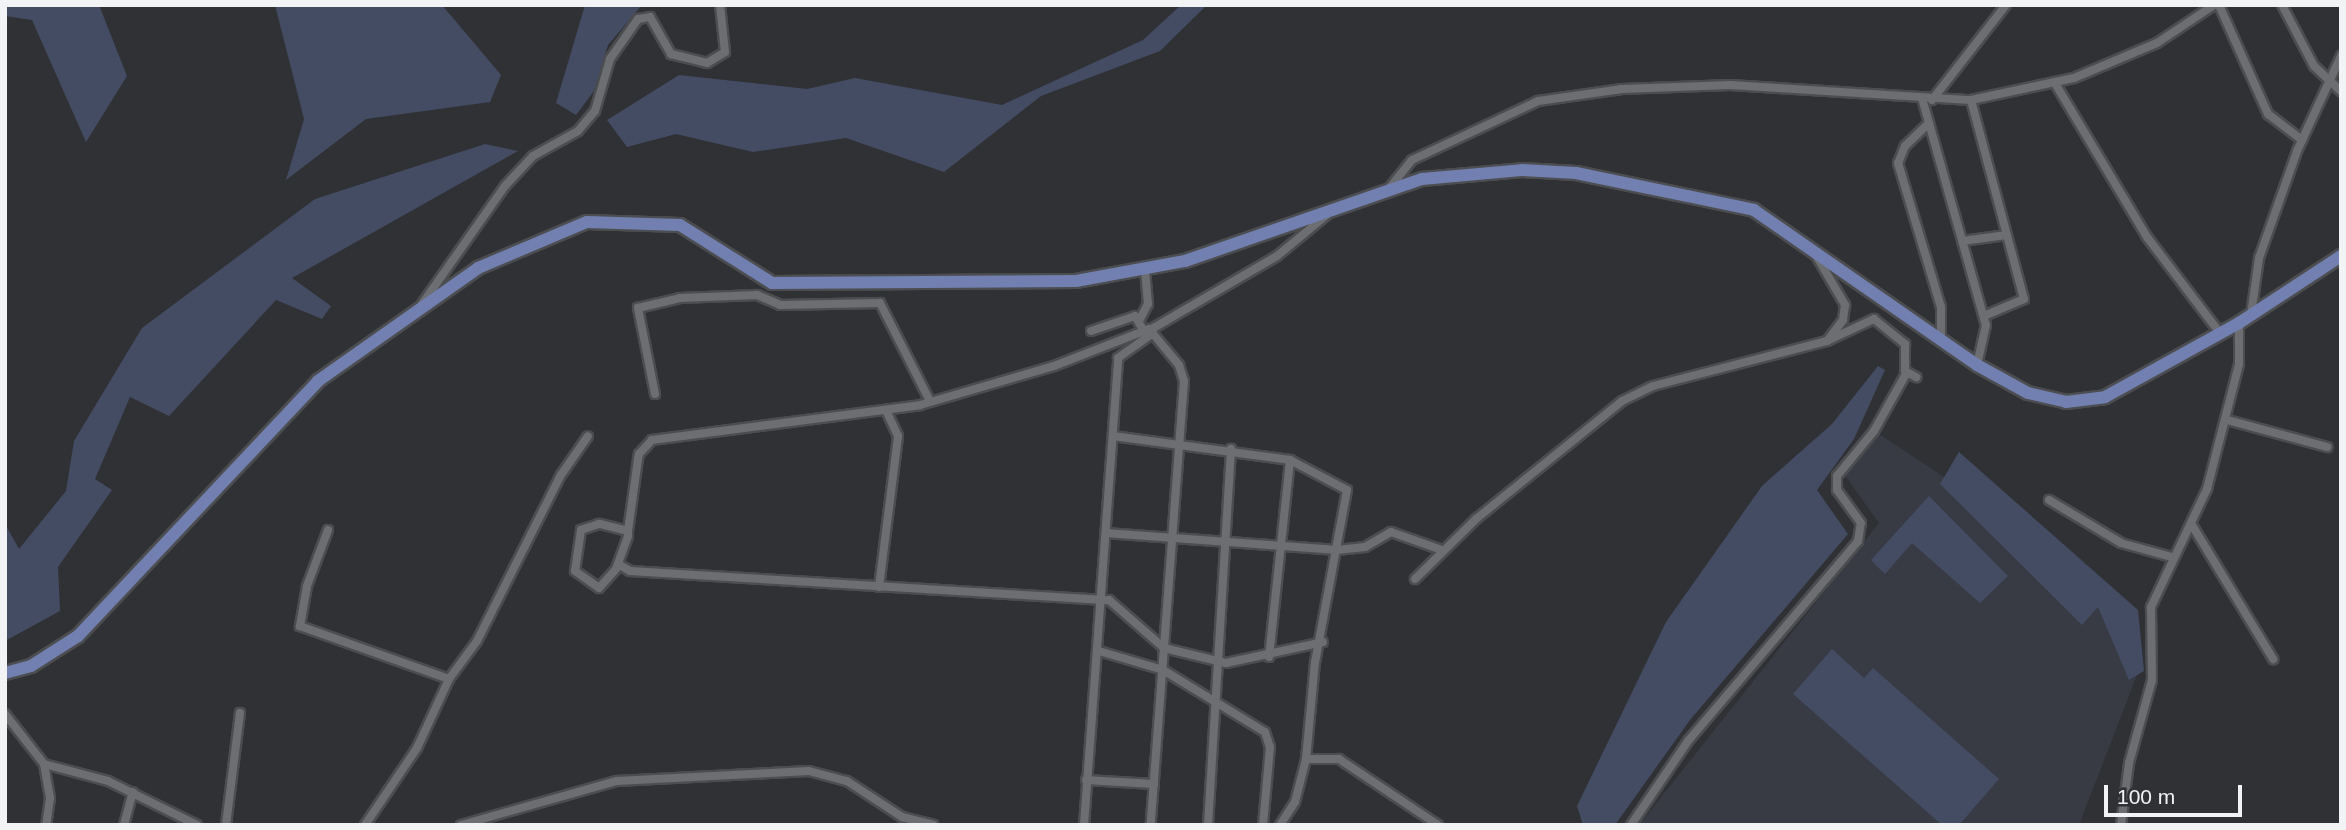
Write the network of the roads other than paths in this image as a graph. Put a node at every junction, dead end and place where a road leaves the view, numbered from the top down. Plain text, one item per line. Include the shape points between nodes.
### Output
1 (720, 5) edge
2 (2006, 5) edge
3 (2214, 5) edge
4 (2219, 5) edge
5 (2282, 5) edge
6 (2341, 56) edge
7 (2327, 80) junction
8 (2056, 85) junction
9 (2341, 91) edge
10 (1922, 98) junction
11 (1932, 100) junction
12 (1971, 100) junction
13 (1929, 123) junction
14 (2307, 128) junction
15 (2288, 132) junction
16 (2302, 140) junction
17 (2297, 151) junction
18 (1391, 186) junction
19 (1331, 212) junction
20 (2007, 236) junction
21 (1962, 241) junction
22 (1813, 251) junction
23 (2341, 256) edge
24 (1145, 272) junction
25 (772, 283) junction
26 (768, 298) junction
27 (418, 310) junction
28 (2251, 315) junction
29 (1984, 316) junction
30 (1140, 318) junction
31 (2239, 323) junction
32 (1091, 331) dead end
33 (1149, 331) junction
34 (2220, 333) junction
35 (1827, 341) junction
36 (1941, 342) junction
37 (1977, 365) junction
38 (1906, 374) junction
39 (1916, 377) dead end
40 (655, 394) dead end
41 (929, 399) junction
42 (887, 412) junction
43 (2227, 420) junction
44 (588, 436) dead end
45 (1113, 436) junction
46 (1180, 441) junction
47 (2328, 447) dead end
48 (1231, 449) junction
49 (1290, 460) junction
50 (2049, 500) dead end
51 (2193, 524) junction
52 (328, 530) dead end
53 (628, 531) junction
54 (1106, 533) junction
55 (1172, 537) junction
56 (1225, 541) junction
57 (1280, 545) junction
58 (1337, 550) junction
59 (1439, 550) junction
60 (2172, 556) junction
61 (618, 564) junction
62 (1415, 579) dead end
63 (879, 587) junction
64 (1102, 599) junction
65 (1323, 642) junction
66 (1164, 648) junction
67 (1099, 651) junction
68 (1269, 657) junction
69 (2273, 659) dead end
70 (1216, 661) junction
71 (1163, 670) junction
72 (5, 673) edge
73 (449, 679) junction
74 (1215, 702) junction
75 (240, 713) dead end
76 (5, 714) edge
77 (1306, 760) junction
78 (44, 764) junction
79 (1086, 780) junction
80 (1154, 784) junction
81 (133, 792) junction
82 (46, 825) edge
83 (124, 825) edge
84 (197, 825) edge
85 (226, 825) edge
86 (366, 825) edge
87 (461, 825) edge
88 (933, 825) edge
89 (1084, 825) edge
90 (1151, 825) edge
91 (1208, 825) edge
92 (1263, 825) edge
93 (1280, 825) edge
94 (1438, 825) edge
95 (1631, 825) edge
96 (2121, 825) edge

1 - 27 street via 725,52 707,63 671,54 650,18 638,19 610,59 595,111 578,131 533,156 505,186
2 - 11 street
3 - 8 street via 2148,48
4 - 15 street via 2269,114
5 - 7 street
6 - 7 street
7 - 9 street
7 - 14 street
8 - 12 street
8 - 34 street via 2147,237
10 - 11 street
10 - 13 street
10 - 18 street via 1831,87 1730,85 1585,93 1538,101 1484,124 1412,160
11 - 12 street
12 - 20 street
13 - 21 street
13 - 36 street via 1905,146 1898,163 1941,307
14 - 15 street
14 - 16 street
15 - 16 street
15 - 17 street
16 - 17 street
17 - 28 street via 2251,286
18 - 19 main road
18 - 22 main road via 1476,172 1576,173 1724,199 1754,210
19 - 24 main road
19 - 33 street via 1277,256
20 - 21 street
20 - 29 street via 2024,299
21 - 29 street
22 - 35 street via 1845,304 1843,320
22 - 36 main road
23 - 28 main road
24 - 25 main road via 954,286
24 - 30 street via 1148,308
25 - 26 street
25 - 27 main road via 680,225 587,222 488,263
26 - 40 street via 680,298 638,307
26 - 41 street via 780,305 880,303
27 - 72 main road via 318,381 278,419 78,636 31,666
28 - 31 main road
29 - 37 street via 1988,335
30 - 32 street via 1107,321
30 - 33 street
31 - 34 main road
31 - 43 street via 2239,364
33 - 41 street via 1054,366
33 - 45 street via 1118,358
33 - 46 street via 1184,377
34 - 37 main road via 2105,397 2086,401 2038,396
35 - 38 street via 1880,320 1905,344
35 - 59 street via 1665,382 1632,396
36 - 37 main road
38 - 39 street
38 - 95 street via 1874,431 1837,476 1837,489 1861,523 1858,541 1688,741
41 - 42 street
42 - 53 street via 652,440 639,454
42 - 63 street via 898,436
43 - 47 street
43 - 51 street
44 - 73 street via 561,475 477,641
45 - 46 street
45 - 54 street
46 - 48 street
46 - 55 street
48 - 49 street
48 - 56 street
49 - 57 street
49 - 58 street via 1347,491
50 - 60 street via 2121,543
51 - 60 street
51 - 69 street
52 - 73 street via 307,586 300,626
53 - 61 street
53 - 61 street via 594,524 576,536 574,568 597,587
54 - 55 street
54 - 64 street
55 - 56 street
55 - 66 street
56 - 57 street
56 - 70 street
57 - 58 street
57 - 68 street
58 - 59 street via 1365,547 1391,532
58 - 65 street
59 - 62 street
60 - 96 street via 2147,627 2152,680 2129,763
61 - 63 street via 630,571
63 - 64 street
64 - 66 street via 1118,604
64 - 67 street
65 - 68 street
65 - 77 street
66 - 70 street
66 - 71 street
67 - 71 street
67 - 79 street
68 - 70 street via 1241,664
70 - 74 street
71 - 74 street
71 - 80 street
73 - 86 street via 417,748
74 - 91 street
74 - 92 street via 1269,740
75 - 85 street
76 - 78 street
77 - 93 street via 1295,802
77 - 94 street via 1339,759
78 - 81 street
78 - 82 street via 50,798
79 - 80 street
79 - 89 street
80 - 90 street
81 - 83 street
81 - 84 street
87 - 88 street via 617,781 809,771 847,780 902,817

